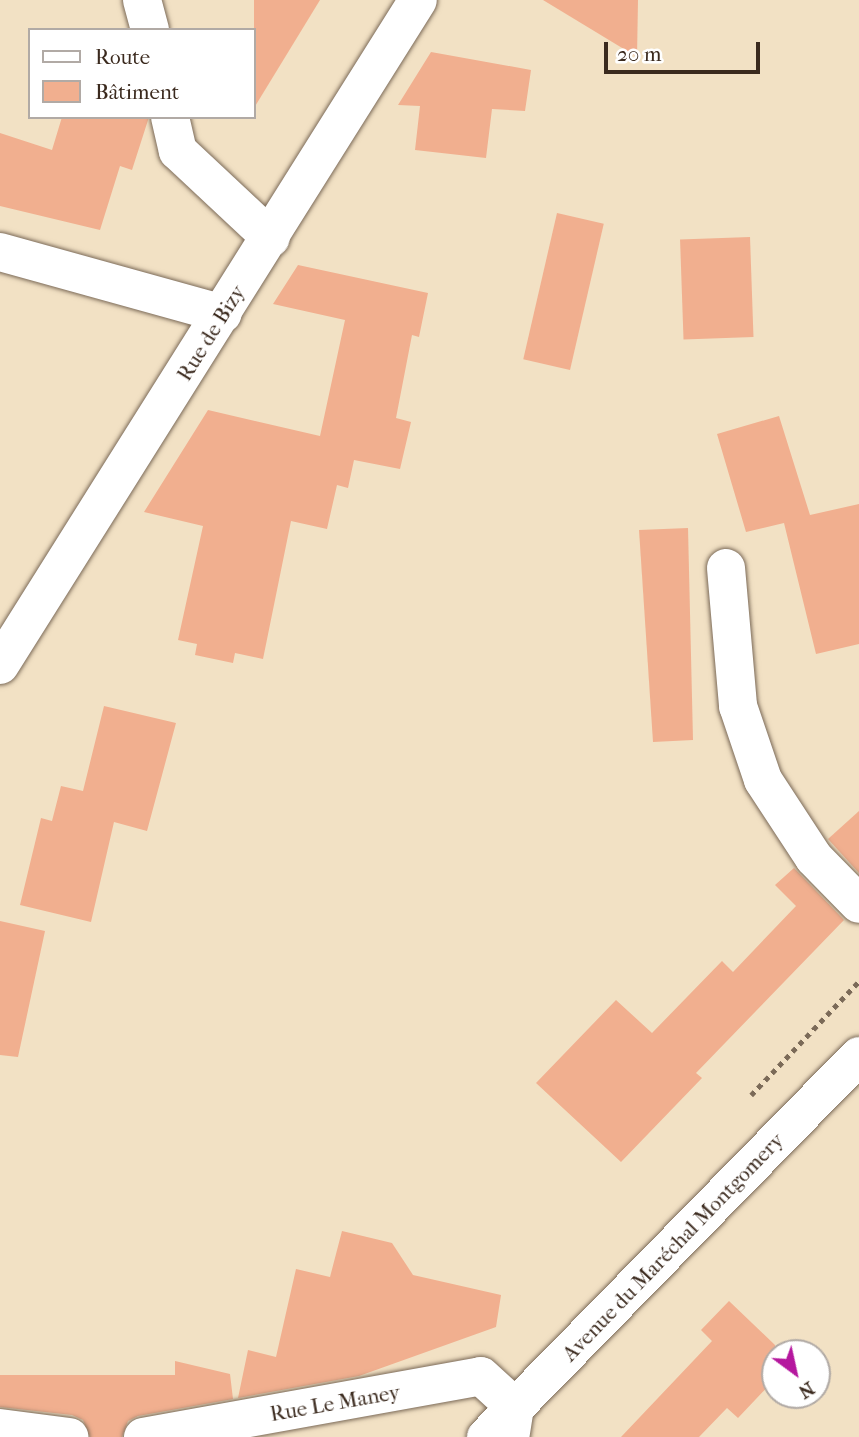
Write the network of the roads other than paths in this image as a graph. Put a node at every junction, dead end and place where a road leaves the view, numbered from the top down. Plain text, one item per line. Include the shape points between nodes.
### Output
1 (142, 0) edge
2 (418, 0) edge
3 (149, 28) edge
4 (170, 119) edge
5 (271, 239) junction
6 (0, 251) edge
7 (223, 314) junction
8 (726, 568) dead end
9 (13, 622) edge
10 (0, 665) edge
11 (859, 904) edge
12 (859, 1056) edge
13 (513, 1422) edge
14 (0, 1428) edge
15 (69, 1437) edge
16 (143, 1437) edge
17 (486, 1437) edge

1 - 3 street
2 - 5 street, Rue de Bizy
4 - 5 street via 177,151
5 - 7 street, Rue de Bizy
6 - 7 street
7 - 9 street, Rue de Bizy
8 - 11 street via 738,706 763,780 814,858
9 - 10 street, Rue de Bizy
12 - 13 street, Avenue du Maréchal Montgomery
13 - 16 street, Rue Le Maney via 481,1376
13 - 17 street, Avenue du Maréchal Montgomery
14 - 15 street

